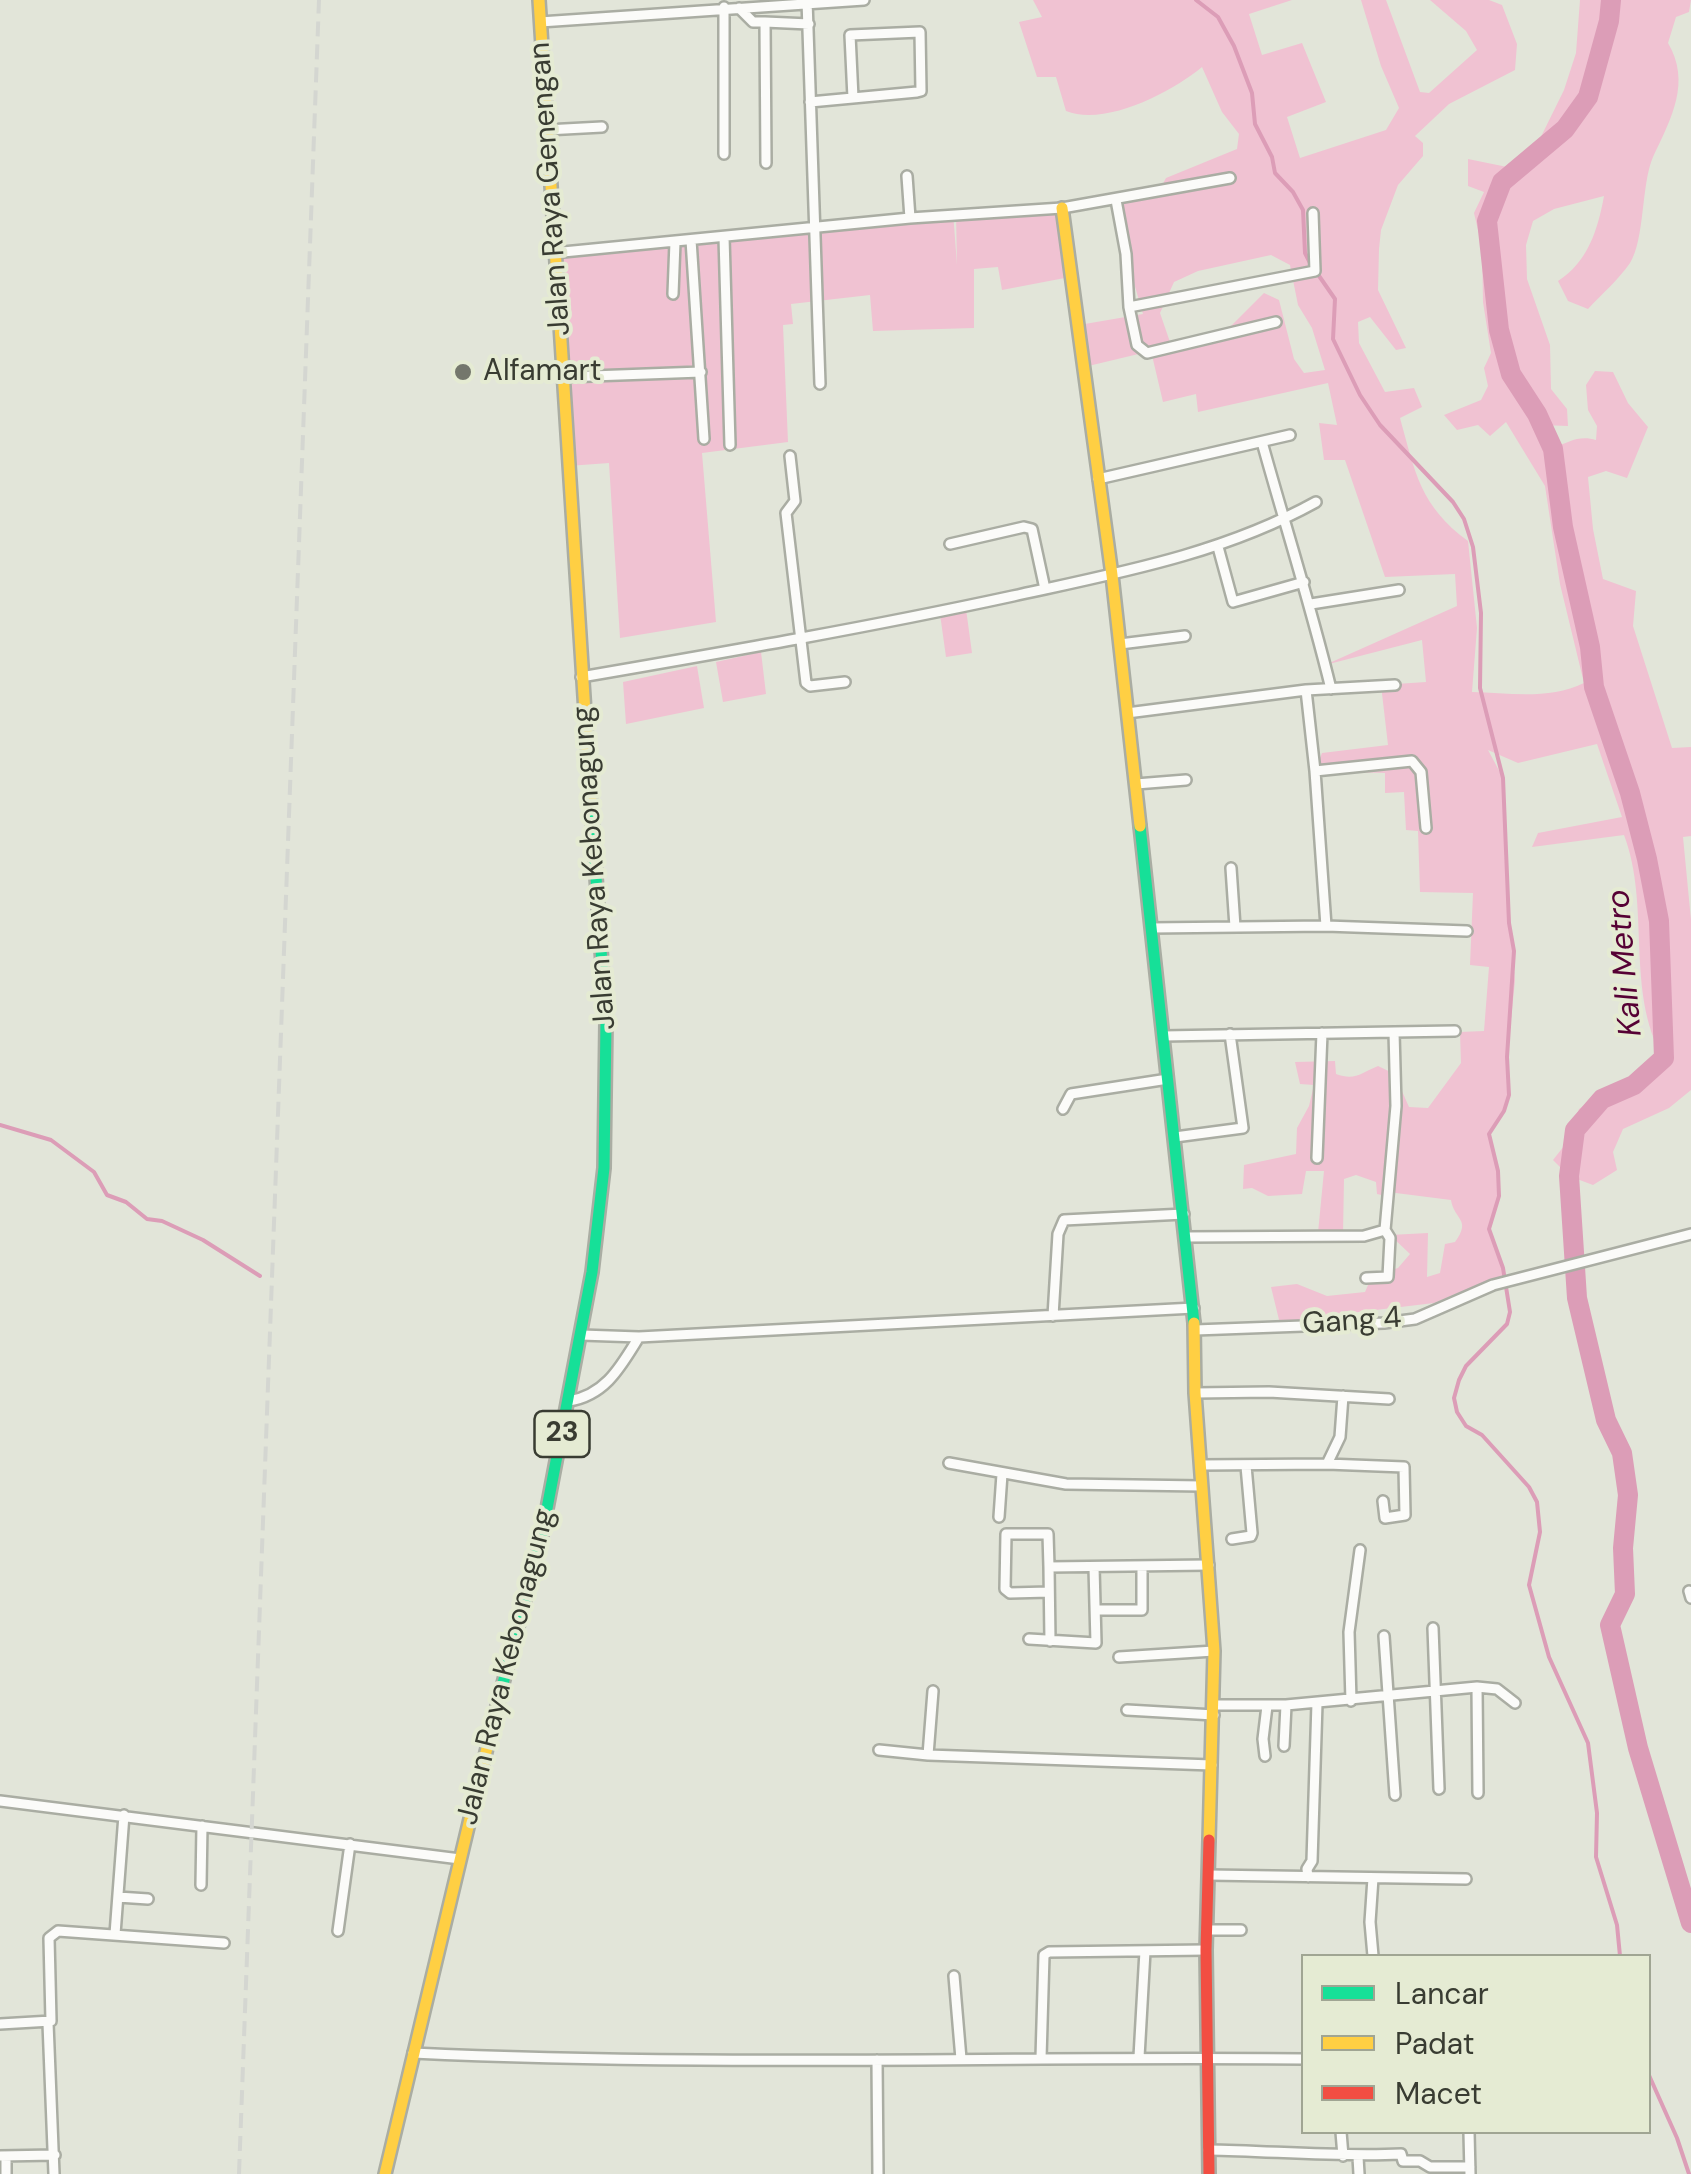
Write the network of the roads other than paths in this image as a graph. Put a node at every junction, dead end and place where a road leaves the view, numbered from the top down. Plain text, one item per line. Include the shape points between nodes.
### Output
1 (539, 0) edge
2 (864, 0) edge
3 (807, 2) edge
4 (724, 7) junction
5 (738, 7) junction
6 (540, 22) junction
7 (765, 22) junction
8 (808, 24) junction
9 (853, 98) junction
10 (810, 102) junction
11 (602, 127) dead end
12 (546, 130) junction
13 (724, 154) dead end
14 (766, 164) dead end
15 (908, 176) dead end
16 (1230, 178) dead end
17 (1116, 200) junction
18 (1062, 208) junction
19 (1313, 213) dead end
20 (910, 218) junction
21 (814, 228) junction
22 (724, 237) junction
23 (690, 240) junction
24 (675, 242) junction
25 (553, 253) junction
26 (672, 294) dead end
27 (1129, 307) junction
28 (1276, 322) dead end
29 (701, 372) junction
30 (565, 377) junction
31 (820, 384) dead end
32 (1290, 435) dead end
33 (704, 438) dead end
34 (1262, 442) junction
35 (730, 445) dead end
36 (790, 456) dead end
37 (1098, 478) junction
38 (1316, 502) dead end
39 (1282, 521) junction
40 (950, 544) dead end
41 (1218, 547) junction
42 (1112, 575) junction
43 (1304, 582) junction
44 (1045, 589) junction
45 (1399, 590) dead end
46 (1310, 604) junction
47 (1185, 636) dead end
48 (801, 640) junction
49 (1120, 644) junction
50 (582, 677) junction
51 (845, 682) dead end
52 (1395, 685) dead end
53 (1331, 689) junction
54 (1306, 690) junction
55 (1127, 713) junction
56 (1316, 770) junction
57 (1186, 780) dead end
58 (1136, 784) junction
59 (1426, 828) dead end
60 (1231, 868) dead end
61 (1326, 926) junction
62 (1235, 927) junction
63 (1151, 928) junction
64 (1467, 931) dead end
65 (1394, 1032) junction
66 (1456, 1032) dead end
67 (1322, 1033) junction
68 (1230, 1034) junction
69 (1163, 1036) junction
70 (1168, 1080) junction
71 (1063, 1108) dead end
72 (1175, 1137) junction
73 (1316, 1158) dead end
74 (1184, 1214) junction
75 (1385, 1230) junction
76 (1691, 1234) edge
77 (1186, 1237) junction
78 (1366, 1278) dead end
79 (1053, 1316) junction
80 (1195, 1319) junction
81 (581, 1336) junction
82 (639, 1337) junction
83 (1195, 1393) junction
84 (1343, 1396) junction
85 (1389, 1399) dead end
86 (570, 1400) junction
87 (949, 1463) dead end
88 (1201, 1464) junction
89 (1326, 1464) junction
90 (1246, 1466) junction
91 (1002, 1474) junction
92 (1202, 1486) junction
93 (1383, 1500) dead end
94 (999, 1517) dead end
95 (1232, 1539) dead end
96 (1360, 1550) dead end
97 (1208, 1565) junction
98 (1050, 1566) junction
99 (1094, 1567) junction
100 (1142, 1567) junction
101 (1049, 1592) junction
102 (1096, 1610) junction
103 (1433, 1628) dead end
104 (1384, 1636) dead end
105 (1029, 1639) dead end
106 (1050, 1641) junction
107 (1214, 1651) junction
108 (1119, 1657) dead end
109 (1478, 1687) junction
110 (1435, 1690) junction
111 (932, 1691) dead end
112 (1389, 1697) junction
113 (1351, 1700) junction
114 (1317, 1703) junction
115 (1514, 1704) dead end
116 (1267, 1706) junction
117 (1286, 1706) junction
118 (1127, 1710) dead end
119 (1214, 1710) junction
120 (1284, 1746) dead end
121 (880, 1750) dead end
122 (928, 1755) junction
123 (1265, 1756) dead end
124 (1212, 1765) junction
125 (1439, 1788) dead end
126 (1478, 1793) dead end
127 (1395, 1795) dead end
128 (0, 1801) edge
129 (124, 1815) junction
130 (202, 1826) junction
131 (350, 1844) junction
132 (460, 1859) junction
133 (1208, 1876) junction
134 (1308, 1877) junction
135 (1372, 1878) junction
136 (1466, 1880) dead end
137 (201, 1885) dead end
138 (118, 1897) junction
139 (148, 1899) dead end
140 (1206, 1930) junction
141 (1241, 1930) dead end
142 (338, 1931) dead end
143 (116, 1934) junction
144 (224, 1943) dead end
145 (1206, 1950) junction
146 (1145, 1951) junction
147 (1372, 1954) edge
148 (954, 1976) dead end
149 (48, 2023) junction
150 (0, 2024) edge
151 (413, 2053) junction
152 (1139, 2056) junction
153 (1206, 2057) junction
154 (1041, 2058) junction
155 (1301, 2058) edge
156 (961, 2059) junction
157 (877, 2060) junction
158 (1341, 2134) edge
159 (1469, 2134) edge
160 (1208, 2150) junction
161 (55, 2155) junction
162 (3, 2156) edge
163 (1342, 2156) junction
164 (1358, 2157) junction
165 (1470, 2170) edge
166 (6, 2174) edge
167 (54, 2174) edge
168 (385, 2174) edge
169 (878, 2174) edge
170 (1209, 2174) edge
171 (1359, 2174) edge

1 - 6 main road, Jalan Raya Genengan / 23
2 - 3 street
3 - 5 street
3 - 8 street
4 - 5 street
4 - 6 street
4 - 13 street
5 - 7 street via 754,22
6 - 12 main road, Jalan Raya Genengan / 23
7 - 8 street
7 - 14 street
8 - 10 street
9 - 9 street via 921,91 920,32 850,35
9 - 10 street
10 - 21 street
11 - 12 street
12 - 25 main road, Jalan Raya Genengan / 23
15 - 20 street
16 - 17 street
17 - 18 street
17 - 27 street
18 - 20 street
18 - 37 main road
19 - 27 street via 1315,271
20 - 21 street
21 - 22 street
21 - 31 street
22 - 23 street
22 - 35 street
23 - 24 street
23 - 29 street
24 - 25 street
24 - 26 street
25 - 30 main road, Jalan Raya Genengan / 23
27 - 28 street via 1137,346 1147,353
29 - 30 street
29 - 33 street
30 - 50 main road, Jalan Raya Genengan / 23
32 - 34 street
34 - 37 street
34 - 39 street
36 - 48 street via 796,501 786,513
37 - 42 main road
38 - 39 street
39 - 41 street
39 - 43 street
40 - 44 street via 1032,529
41 - 42 street
41 - 43 street via 1234,602
42 - 44 street
42 - 49 main road
43 - 46 street
44 - 48 street
45 - 46 street
46 - 53 street
47 - 49 street
48 - 50 street
48 - 51 street via 808,685
49 - 55 main road
50 - 81 main road, Jalan Raya Kebonagung / 23 via 608,1073 604,1168
52 - 53 street
53 - 54 street
54 - 55 street
54 - 56 street
55 - 58 main road
56 - 59 street via 1412,761 1421,772
56 - 61 street
57 - 58 street
58 - 63 main road
60 - 62 street
61 - 62 street
61 - 64 street
62 - 63 street
63 - 69 main road
65 - 66 street
65 - 67 street
65 - 75 street via 1396,1106
67 - 68 street
67 - 73 street
68 - 69 street
68 - 72 street via 1244,1128
69 - 70 main road
70 - 71 street via 1071,1094
70 - 72 main road
72 - 74 main road
74 - 77 main road
74 - 79 street via 1064,1220
75 - 77 street via 1364,1236
75 - 78 street via 1388,1276
76 - 80 street, Gang 4 via 1502,1284 1415,1319
77 - 80 main road
79 - 80 street, Gang 4
79 - 82 street, Gang 4
80 - 83 main road
81 - 82 street, Gang 4
81 - 86 main road, Jalan Raya Kebonagung / 23
82 - 86 street via 602,1389
83 - 84 street
83 - 88 main road
84 - 85 street
84 - 89 street via 1340,1436
86 - 132 main road, Jalan Raya Kebonagung / 23
87 - 91 street
88 - 90 street
88 - 92 main road
89 - 90 street
89 - 93 street via 1404,1467 1405,1515 1385,1518
90 - 95 street via 1252,1533
91 - 92 street via 1092,1486
91 - 94 street
92 - 97 main road
96 - 113 street via 1348,1632
97 - 100 street
97 - 107 main road
98 - 99 street
98 - 101 street
98 - 101 street via 1048,1534 1004,1535 1004,1589
99 - 100 street
99 - 102 street
100 - 102 street via 1142,1610
101 - 106 street
102 - 106 street via 1096,1643
103 - 110 street
104 - 112 street
105 - 106 street
107 - 108 street
107 - 119 main road
109 - 110 street
109 - 115 street via 1497,1689
109 - 126 street
110 - 112 street
110 - 125 street
111 - 122 street
112 - 113 street
112 - 127 street
113 - 114 street
114 - 117 street
114 - 134 street
116 - 117 street
116 - 119 street
116 - 123 street
117 - 120 street
118 - 119 street
119 - 124 main road
121 - 122 street
122 - 124 street
124 - 133 main road
128 - 129 street
129 - 130 street
129 - 138 street
130 - 131 street
130 - 137 street
131 - 132 street
131 - 142 street
132 - 151 main road, Jalan Raya Kebonagung / 23
133 - 134 street
133 - 140 main road
134 - 135 street
135 - 136 street
135 - 147 street
138 - 139 street
138 - 143 street
140 - 141 street
140 - 145 main road
143 - 144 street
143 - 149 street via 83,1930 49,1938
145 - 146 street
145 - 153 main road
146 - 152 street
146 - 154 street via 1044,1955
148 - 156 street
149 - 150 street
149 - 161 street
151 - 157 street
151 - 168 main road, Jalan Raya Kebonagung / 23
152 - 153 street
152 - 154 street
153 - 155 street
153 - 160 main road
154 - 156 street
156 - 157 street
157 - 169 street
158 - 163 street
159 - 165 street
160 - 163 street
160 - 170 main road
161 - 162 street
161 - 167 street
162 - 166 street
163 - 164 street
164 - 165 street via 1401,2154 1403,2162
164 - 171 street

